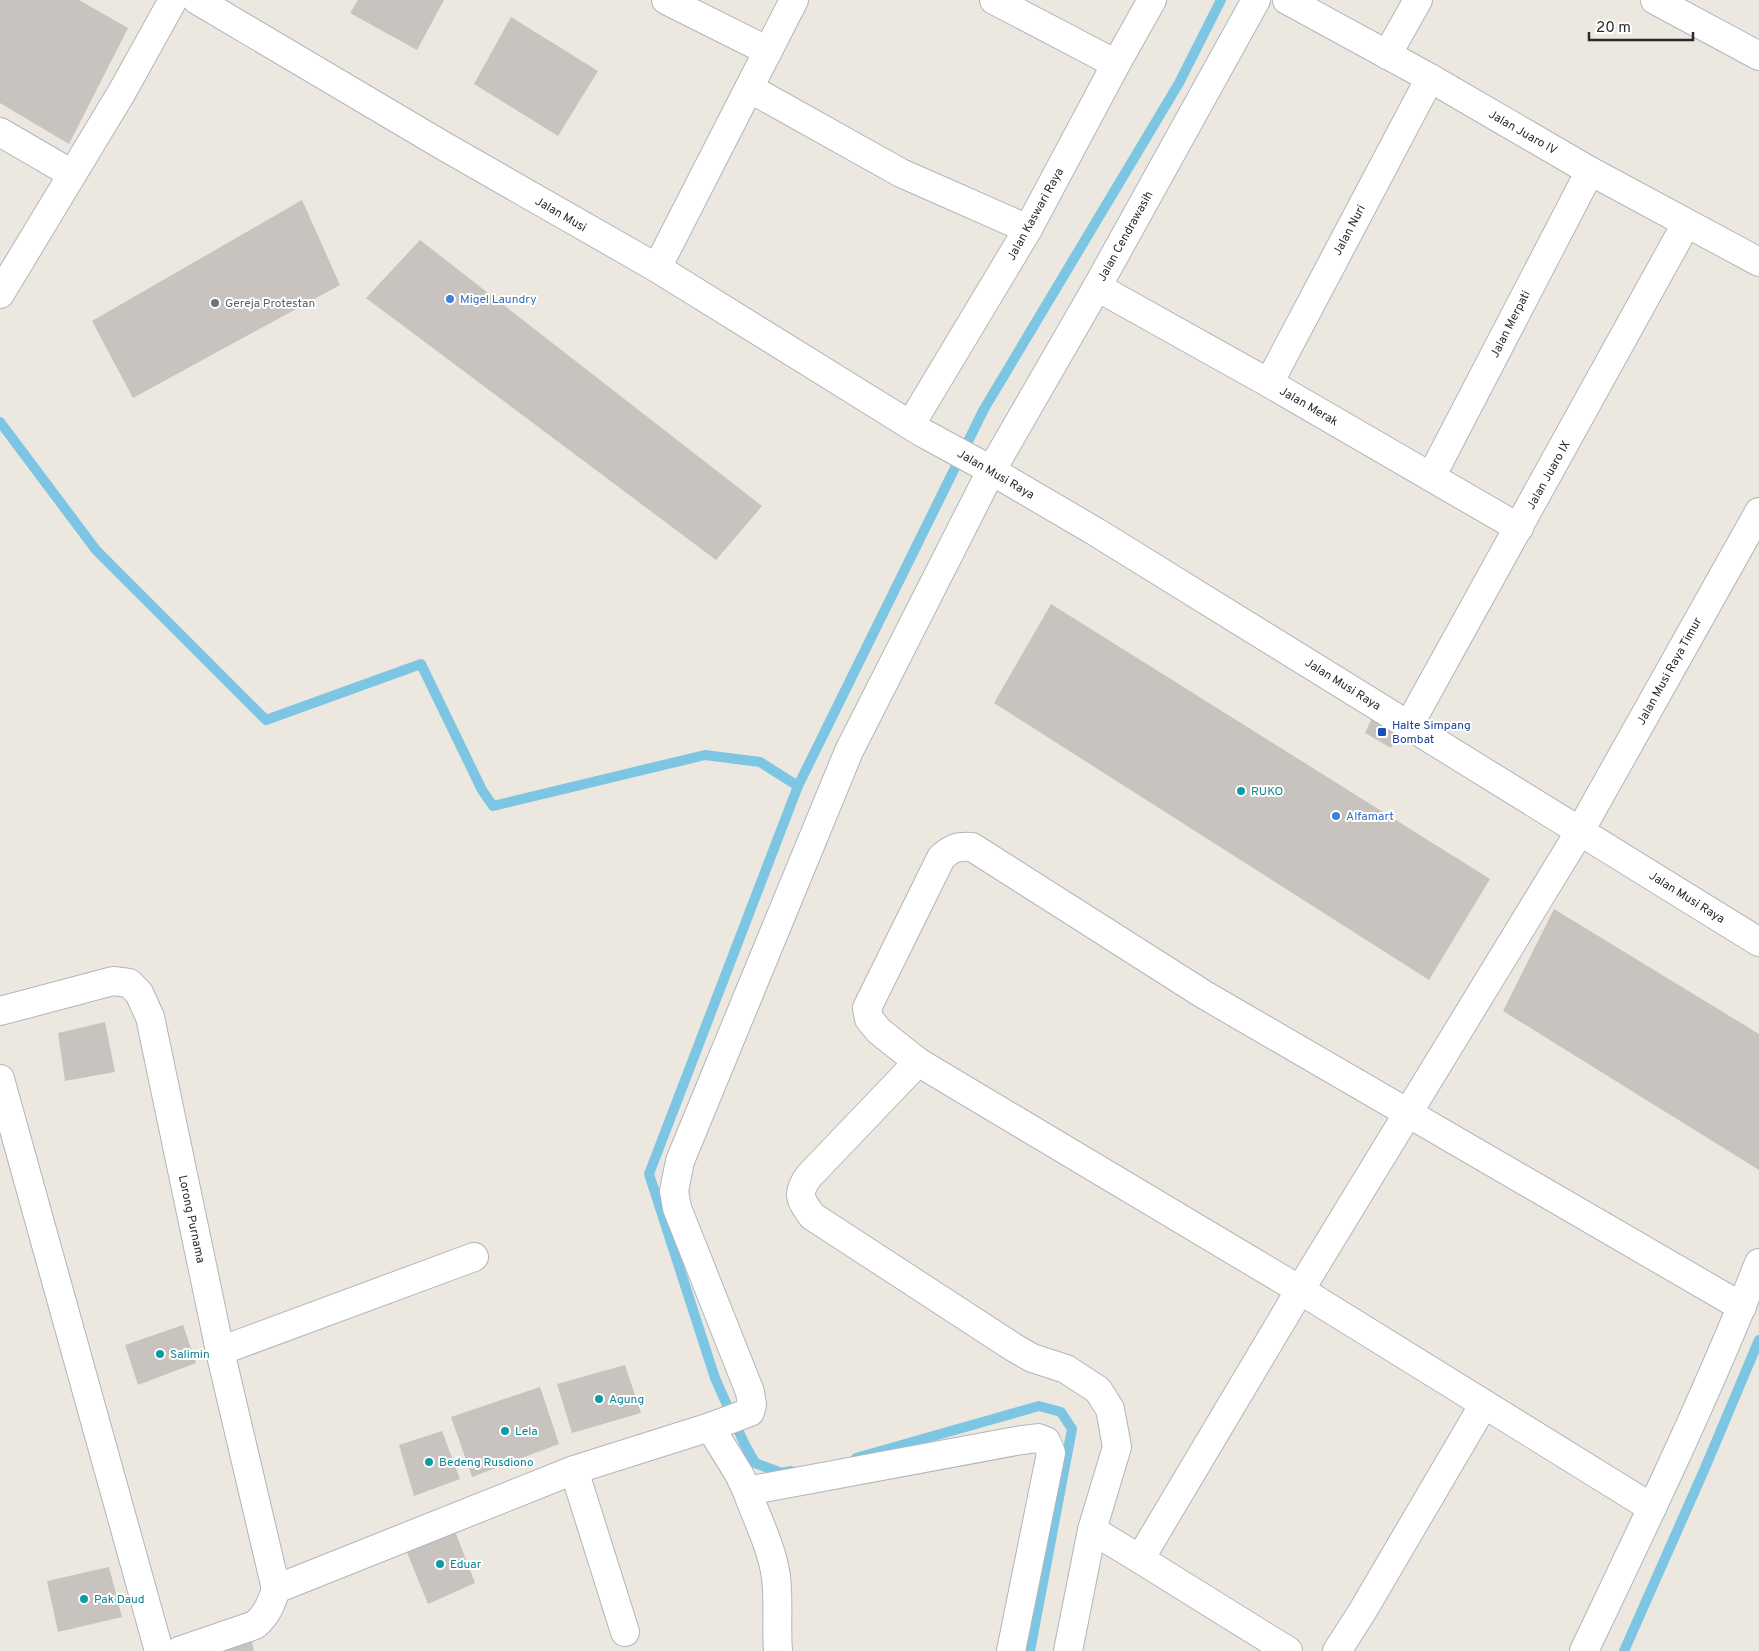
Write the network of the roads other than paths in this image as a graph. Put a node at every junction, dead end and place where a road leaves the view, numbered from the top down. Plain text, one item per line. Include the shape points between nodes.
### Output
1 (173, 0) edge
2 (197, 0) edge
3 (666, 0) edge
4 (794, 0) edge
5 (994, 0) edge
6 (1152, 0) edge
7 (1256, 0) edge
8 (1287, 0) edge
9 (1418, 0) edge
10 (1655, 0) edge
11 (768, 51) junction
12 (1387, 55) junction
13 (1759, 56) edge
14 (1116, 64) junction
15 (1430, 78) junction
16 (749, 88) junction
17 (0, 132) edge
18 (1590, 171) junction
19 (72, 174) junction
20 (1686, 224) junction
21 (1028, 229) junction
22 (1759, 262) edge
23 (657, 268) junction
24 (1097, 287) junction
25 (0, 294) edge
26 (1269, 383) junction
27 (917, 428) junction
28 (985, 467) junction
29 (1431, 477) junction
30 (1759, 512) edge
31 (1519, 528) junction
32 (1409, 725) junction
33 (1580, 830) junction
34 (1759, 942) edge
35 (0, 1011) edge
36 (918, 1062) junction
37 (0, 1079) edge
38 (1408, 1113) junction
39 (474, 1258) dead end
40 (1759, 1263) edge
41 (1300, 1290) junction
42 (1742, 1307) junction
43 (220, 1351) junction
44 (1484, 1404) junction
45 (714, 1425) junction
46 (574, 1470) junction
47 (747, 1491) junction
48 (1652, 1508) junction
49 (1092, 1530) junction
50 (1140, 1559) junction
51 (276, 1589) junction
52 (626, 1632) dead end
53 (159, 1651) edge
54 (179, 1651) edge
55 (778, 1651) edge
56 (1011, 1651) edge
57 (1068, 1651) edge
58 (1288, 1651) edge
59 (1337, 1651) edge
60 (1584, 1651) edge

1 - 19 street
2 - 23 street, Jalan Musi via 442,146
3 - 11 street
4 - 11 street
5 - 14 street
6 - 14 street, Jalan Kaswari Raya
7 - 24 street, Jalan Cendrawasih
8 - 12 street, Jalan Juaro IV
9 - 12 street
10 - 13 street
11 - 16 street
12 - 15 street, Jalan Juaro IV
14 - 21 street, Jalan Kaswari Raya
15 - 18 street, Jalan Juaro IV
15 - 26 street, Jalan Nuri
16 - 21 street via 901,172
16 - 23 street
17 - 19 street
18 - 20 street, Jalan Juaro IV
18 - 29 street, Jalan Merpati
19 - 25 street
20 - 22 street, Jalan Juaro IV
20 - 31 street, Jalan Juaro IX
21 - 27 street, Jalan Kaswari Raya
23 - 27 street, Jalan Musi
24 - 26 street, Jalan Merak
24 - 28 street, Jalan Cendrawasih
26 - 29 street, Jalan Merak
27 - 28 street, Jalan Musi Raya
28 - 32 street, Jalan Musi Raya
28 - 45 street, Jalan Cendrawasih via 849,750 680,1161 674,1191 677,1208 750,1392 752,1405 750,1412
29 - 31 street, Jalan Merak
30 - 33 street, Jalan Musi Raya Timur
31 - 32 street, Jalan Juaro IX
32 - 33 street, Jalan Musi Raya
33 - 34 street, Jalan Musi Raya
33 - 38 street, Jalan Musi Raya Timur
35 - 43 street, Lorong Purnama via 114,981 129,983 138,993 150,1017
36 - 38 street via 879,1031 869,1019 867,1008 941,858 950,849 972,847 1203,994
36 - 41 street
36 - 49 street via 809,1176 801,1187 801,1201 812,1216 1013,1347 1032,1358 1066,1369 1098,1390 1110,1410 1116,1447
37 - 53 street
38 - 41 street, Jalan Musi Raya Timur
38 - 42 street
39 - 43 street
40 - 42 street
41 - 44 street
41 - 50 street, Jalan Musi Raya Timur
42 - 48 street
43 - 51 street, Lorong Purnama
44 - 48 street
44 - 59 street
45 - 46 street
45 - 47 street
46 - 51 street
46 - 52 street
47 - 55 street via 775,1571
47 - 56 street via 1016,1441 1038,1438 1046,1441 1051,1453
48 - 60 street
49 - 50 street
49 - 57 street
50 - 58 street
51 - 54 street via 265,1616 255,1625

